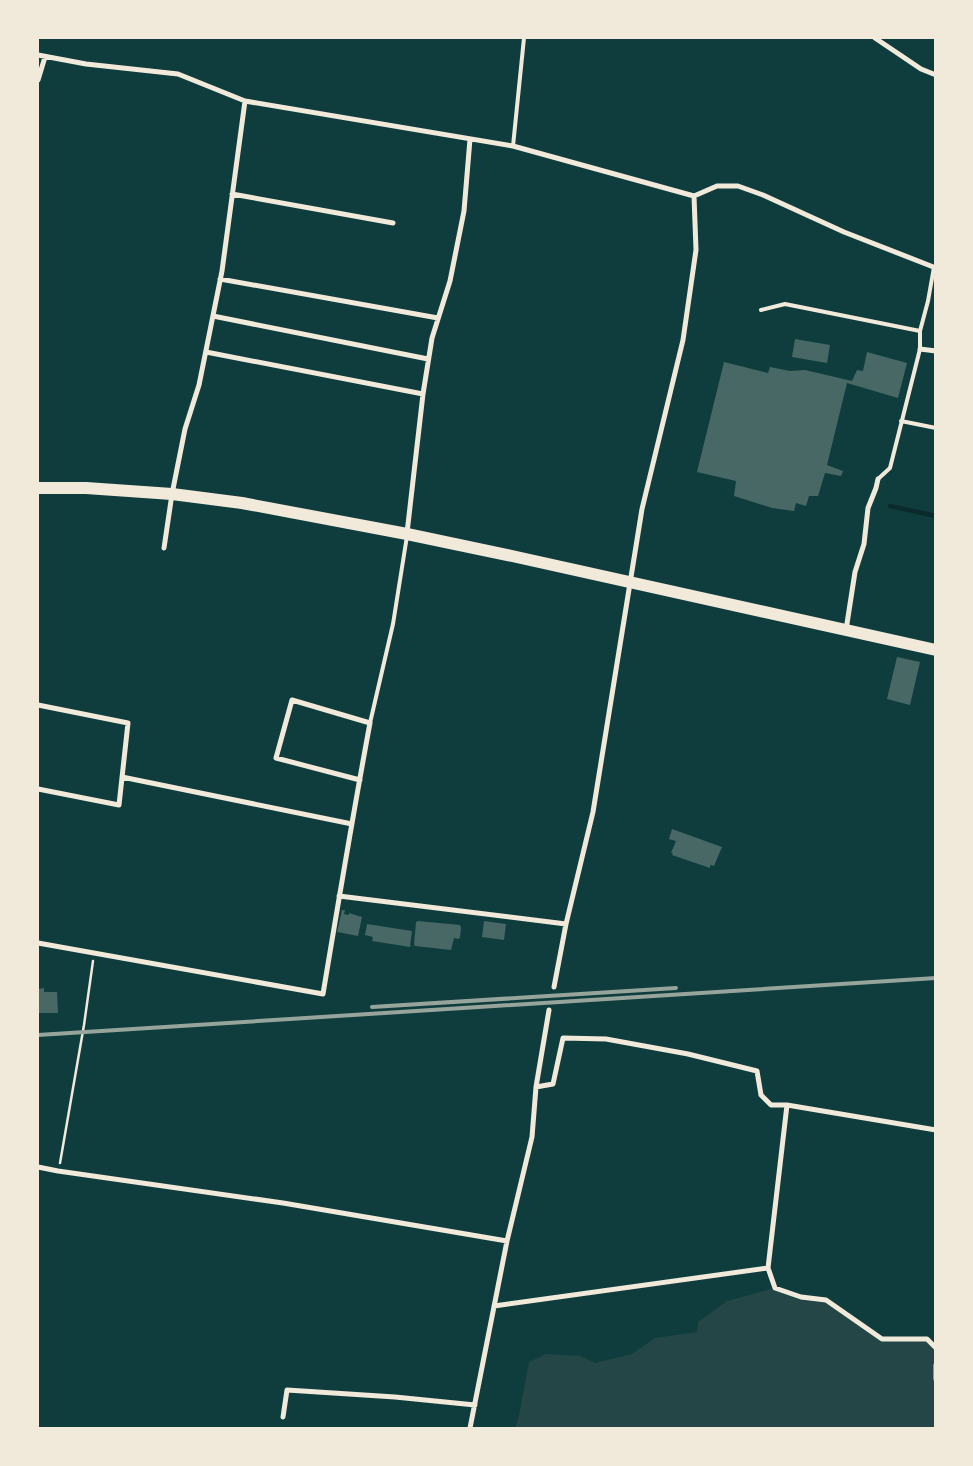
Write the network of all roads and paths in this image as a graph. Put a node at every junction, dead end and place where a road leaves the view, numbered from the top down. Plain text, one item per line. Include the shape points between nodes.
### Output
1 (524, 38) edge
2 (875, 38) edge
3 (38, 54) edge
4 (45, 57) junction
5 (936, 76) edge
6 (38, 80) edge
7 (245, 101) junction
8 (470, 139) junction
9 (513, 146) junction
10 (232, 194) junction
11 (694, 196) junction
12 (393, 223) dead end
13 (935, 268) edge
14 (220, 279) junction
15 (762, 310) dead end
16 (213, 316) junction
17 (438, 318) junction
18 (920, 331) junction
19 (920, 349) junction
20 (936, 351) edge
21 (206, 352) junction
22 (428, 359) junction
23 (423, 394) junction
24 (901, 422) junction
25 (936, 428) edge
26 (878, 479) joint
27 (38, 488) edge
28 (172, 494) junction
29 (407, 534) junction
30 (164, 548) dead end
31 (630, 581) junction
32 (846, 631) junction
33 (936, 650) edge
34 (38, 705) edge
35 (370, 723) junction
36 (122, 777) junction
37 (360, 780) junction
38 (38, 789) edge
39 (352, 824) junction
40 (339, 896) junction
41 (566, 924) junction
42 (38, 944) edge
43 (94, 954) junction
44 (554, 987) dead end
45 (549, 1010) dead end
46 (536, 1086) junction
47 (788, 1105) junction
48 (936, 1130) edge
49 (38, 1166) edge
50 (58, 1171) junction
51 (507, 1241) junction
52 (768, 1268) junction
53 (494, 1306) junction
54 (936, 1348) edge
55 (936, 1365) edge
56 (936, 1379) edge
57 (475, 1405) junction
58 (283, 1417) dead end
59 (470, 1428) edge

1 - 9 lane
2 - 5 street
3 - 4 street
4 - 6 street
4 - 7 street via 178,74
7 - 8 street
7 - 10 street
8 - 9 street
8 - 17 street via 464,212 450,281
9 - 11 street
10 - 12 street
10 - 14 street
11 - 13 street via 717,186 738,186
11 - 31 street via 696,250 683,340 642,509
13 - 18 lane
14 - 16 street
14 - 17 street
15 - 18 lane via 785,304
16 - 21 street
16 - 22 street
17 - 22 street
18 - 19 lane
19 - 20 street
19 - 24 lane
21 - 23 street
21 - 28 street
22 - 23 street
23 - 29 street
24 - 25 lane
24 - 26 lane via 890,468
26 - 32 street via 868,508
27 - 28 highway
28 - 29 highway via 242,503
28 - 30 street
29 - 31 highway
29 - 35 lane via 393,624
31 - 32 highway
31 - 41 street via 593,812
32 - 33 highway
34 - 36 street via 128,723
35 - 37 street
35 - 37 street via 292,700 276,758
36 - 38 street via 118,804
36 - 39 street
37 - 39 street
39 - 40 street
40 - 41 street
40 - 43 street via 323,994
41 - 44 street
42 - 43 street
43 - 50 path
45 - 46 street
46 - 47 street via 553,1084 563,1038 606,1039 757,1071 761,1095 772,1105
46 - 51 street via 532,1137
47 - 48 street
47 - 52 street
49 - 50 street
50 - 51 street via 283,1203
51 - 53 street
52 - 53 street
52 - 54 street via 775,1288 801,1297 826,1300 882,1339 927,1339
53 - 57 street
55 - 56 street
57 - 58 street via 287,1390
57 - 59 street

